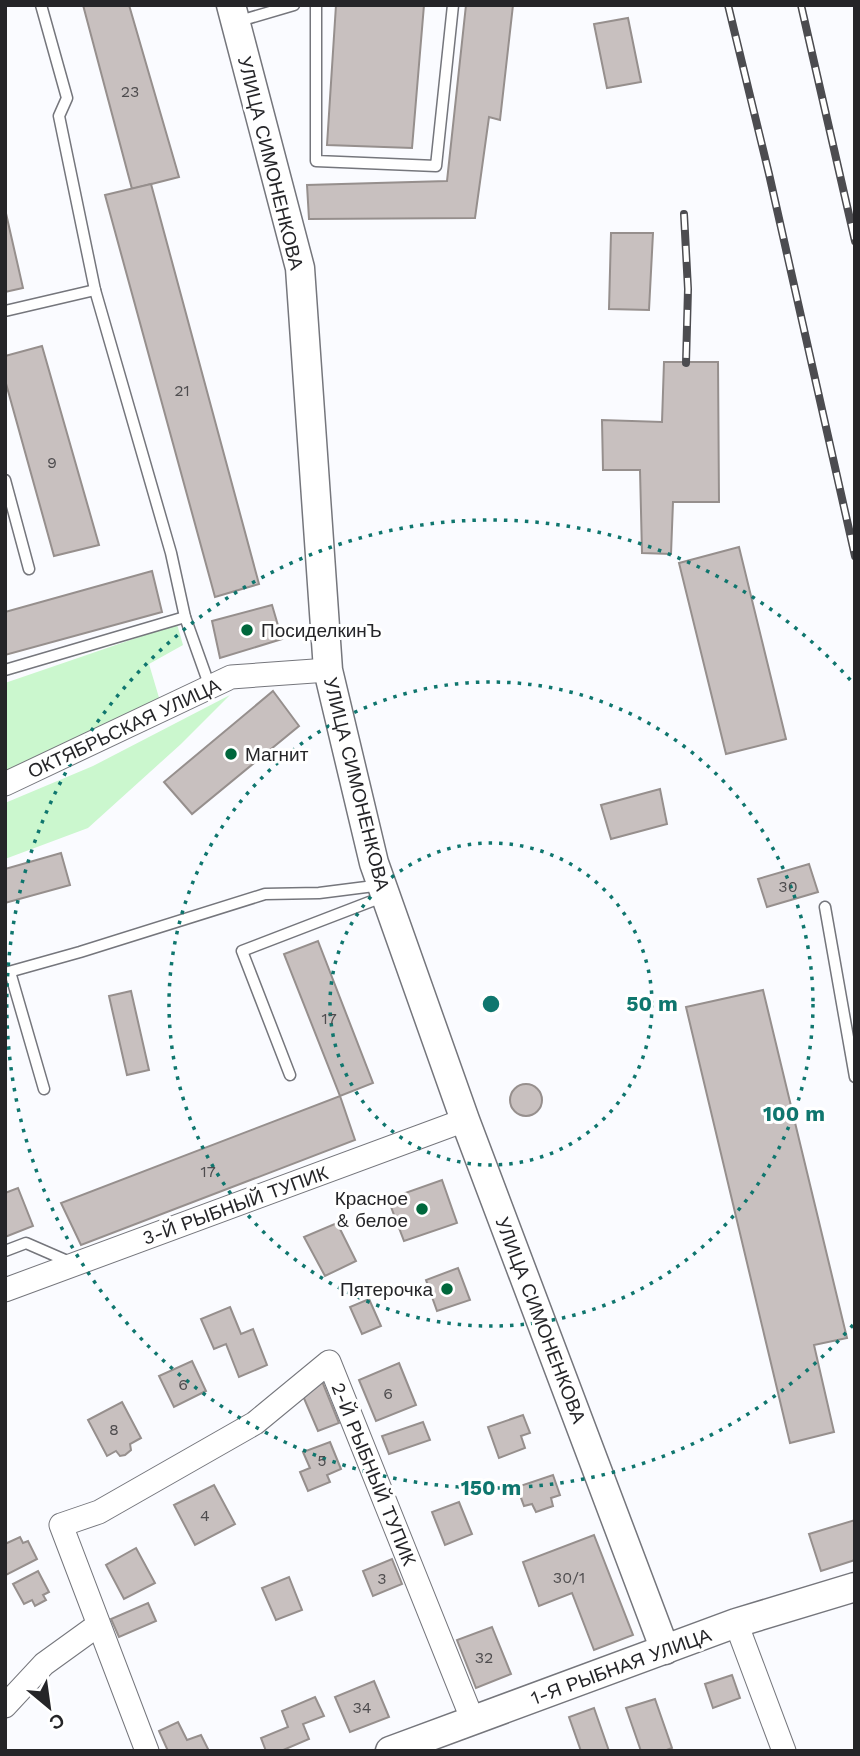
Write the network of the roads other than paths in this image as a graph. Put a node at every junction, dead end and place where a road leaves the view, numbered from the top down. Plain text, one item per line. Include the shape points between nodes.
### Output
1 (41, 5) edge
2 (294, 5) edge
3 (316, 5) edge
4 (453, 5) edge
5 (233, 14) edge
6 (95, 290) junction
7 (5, 311) edge
8 (5, 480) edge
9 (29, 569) dead end
10 (185, 617) junction
11 (5, 670) edge
12 (328, 670) junction
13 (210, 687) junction
14 (5, 784) edge
15 (383, 890) junction
16 (825, 906) dead end
17 (8, 973) edge
18 (290, 1075) dead end
19 (855, 1077) edge
20 (44, 1089) dead end
21 (465, 1120) junction
22 (5, 1251) edge
23 (74, 1265) junction
24 (5, 1290) edge
25 (855, 1587) edge
26 (736, 1623) junction
27 (98, 1625) junction
28 (665, 1650) junction
29 (5, 1706) edge
30 (473, 1721) junction
31 (146, 1751) edge
32 (390, 1751) edge
33 (783, 1751) edge

1 - 6 lane via 67,98 59,116
2 - 5 lane
3 - 4 lane via 316,162 436,166
5 - 12 street, УЛИЦА СИМОНЕНКОВА via 300,268
6 - 7 lane
6 - 10 lane
8 - 9 lane
10 - 11 lane
10 - 13 lane
12 - 13 street, ОКТЯБРЬСКАЯ УЛИЦА via 231,677
12 - 15 street, УЛИЦА СИМОНЕНКОВА
13 - 14 street, ОКТЯБРЬСКАЯ УЛИЦА
15 - 17 lane via 265,894
15 - 18 lane via 242,951
15 - 21 street, УЛИЦА СИМОНЕНКОВА
16 - 19 lane
17 - 20 lane
21 - 23 street, 3-Й РЫБНЫЙ ТУПИК
21 - 28 street, УЛИЦА СИМОНЕНКОВА
22 - 23 lane via 26,1243
23 - 24 street, 3-Й РЫБНЫЙ ТУПИК
25 - 26 street, 1-Я РЫБНАЯ УЛИЦА
26 - 28 street, 1-Я РЫБНАЯ УЛИЦА
26 - 33 street
27 - 29 street via 44,1664
27 - 30 street, 2-Й РЫБНЫЙ ТУПИК via 61,1525 99,1512 255,1423 329,1363
27 - 31 street
28 - 30 street, 1-Я РЫБНАЯ УЛИЦА
30 - 32 street, 1-Я РЫБНАЯ УЛИЦА

